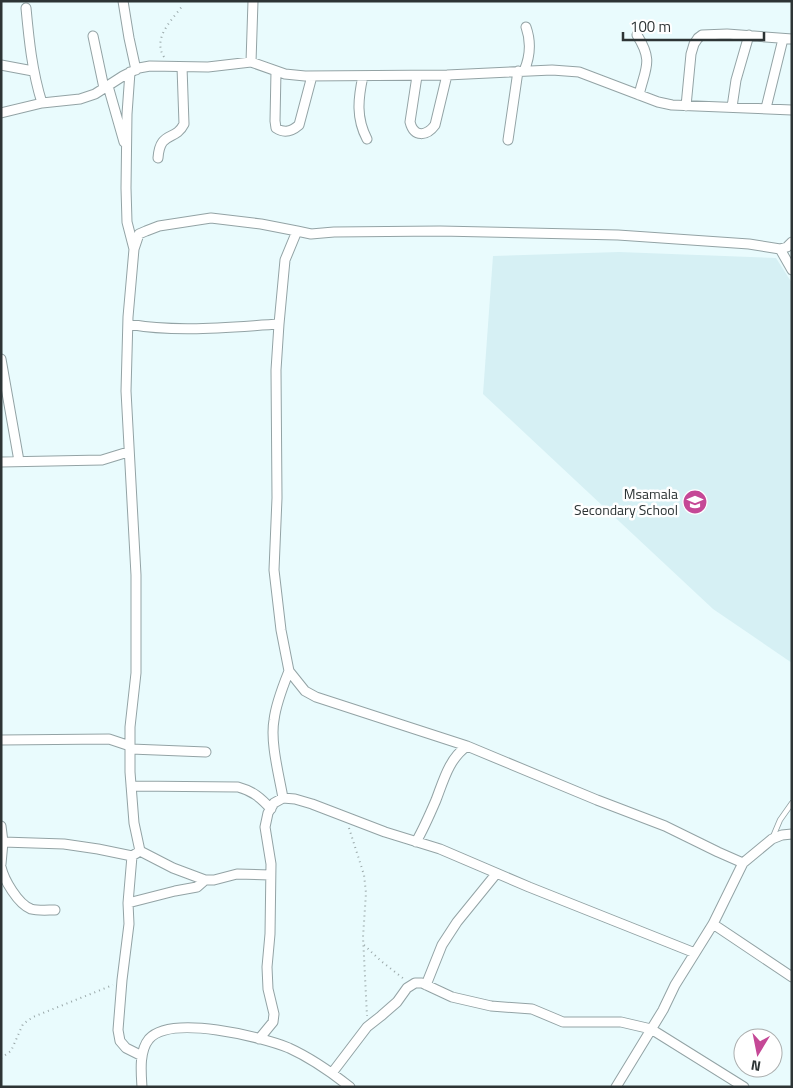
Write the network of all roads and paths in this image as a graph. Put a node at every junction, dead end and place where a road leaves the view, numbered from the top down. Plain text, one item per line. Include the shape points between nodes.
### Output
1 (123, 1) edge
2 (253, 1) edge
3 (183, 5) dead end
4 (26, 8) dead end
5 (526, 27) dead end
6 (637, 35) dead end
7 (749, 35) junction
8 (93, 36) dead end
9 (788, 39) edge
10 (251, 62) junction
11 (1, 65) edge
12 (172, 67) junction
13 (182, 67) junction
14 (133, 71) junction
15 (276, 71) junction
16 (521, 71) junction
17 (33, 72) junction
18 (447, 75) junction
19 (312, 76) junction
20 (363, 76) junction
21 (417, 76) junction
22 (106, 87) junction
23 (639, 95) junction
24 (42, 103) junction
25 (686, 106) junction
26 (732, 107) junction
27 (766, 108) junction
28 (792, 110) edge
29 (1, 113) edge
30 (367, 139) dead end
31 (508, 140) dead end
32 (126, 146) junction
33 (158, 158) dead end
34 (297, 231) junction
35 (792, 242) edge
36 (780, 248) junction
37 (134, 249) junction
38 (792, 270) edge
39 (128, 317) junction
40 (279, 324) junction
41 (1, 359) edge
42 (128, 452) junction
43 (19, 461) junction
44 (1, 462) edge
45 (1, 581) edge
46 (1, 597) edge
47 (289, 671) junction
48 (2, 741) edge
49 (467, 746) junction
50 (131, 748) junction
51 (206, 752) dead end
52 (131, 786) junction
53 (283, 798) junction
54 (792, 803) edge
55 (271, 809) junction
56 (345, 816) junction
57 (1, 826) edge
58 (792, 834) edge
59 (772, 839) junction
60 (3, 842) junction
61 (416, 842) junction
62 (136, 854) junction
63 (743, 863) junction
64 (1, 866) edge
65 (496, 874) junction
66 (270, 875) junction
67 (205, 880) junction
68 (128, 904) junction
69 (56, 910) dead end
70 (714, 924) junction
71 (363, 944) junction
72 (695, 953) junction
73 (792, 978) edge
74 (122, 980) junction
75 (426, 985) junction
76 (411, 986) junction
77 (367, 1027) junction
78 (651, 1028) junction
79 (259, 1039) junction
80 (142, 1056) junction
81 (1, 1058) edge
82 (332, 1073) junction
83 (142, 1087) edge
84 (350, 1087) edge
85 (616, 1087) edge
86 (744, 1087) edge

1 - 14 street
2 - 10 street
3 - 12 path via 161,38 162,53
4 - 17 street
5 - 16 street via 529,61
6 - 23 street via 648,65
7 - 9 street
7 - 25 street via 712,34 698,38 691,54
7 - 26 street
8 - 22 street
9 - 27 street
10 - 13 street
10 - 15 street
11 - 17 street
12 - 13 street
12 - 14 street via 150,66
13 - 33 street via 184,124 181,130 161,142
14 - 22 street
14 - 32 street
15 - 19 street
15 - 19 street via 275,121 281,132 300,125
16 - 18 street
16 - 23 street via 578,72
16 - 31 street
17 - 24 street
18 - 21 street
18 - 21 street via 435,125 423,133 416,133 410,122
19 - 20 street
20 - 21 street
20 - 30 street via 358,114
22 - 24 street via 80,99
22 - 32 street
23 - 25 street
24 - 29 street
25 - 26 street
26 - 27 street
27 - 28 street
32 - 37 street via 127,222
34 - 36 street via 310,234 440,231 618,235
34 - 37 street via 211,218 146,231 139,234
34 - 40 street via 285,260
35 - 36 street
36 - 38 street
37 - 39 street
39 - 40 street via 128,324 171,329
39 - 42 street
40 - 47 street via 274,570
41 - 43 street
42 - 43 street via 102,460
42 - 50 street via 136,575 136,673
43 - 44 street
45 - 46 path
47 - 49 street via 316,698
47 - 53 street via 274,722 275,754
48 - 50 street via 109,739
49 - 61 street via 457,753 450,765
49 - 63 street via 665,826
50 - 51 street
50 - 52 street
52 - 55 street via 238,786 250,790
52 - 62 street
53 - 55 street
53 - 56 street
54 - 59 lane
55 - 66 street via 265,826 270,850
56 - 61 street
56 - 71 path via 364,875
57 - 60 street
58 - 59 street
59 - 63 street
60 - 62 street via 64,844
60 - 64 street
61 - 65 street
62 - 67 street
62 - 68 street
63 - 70 street
64 - 69 street via 5,880 25,906 35,910
65 - 72 street
65 - 75 street via 442,945
66 - 67 street via 237,874
66 - 79 street via 267,967 274,1014 273,1022
67 - 68 street via 197,888
68 - 74 street via 129,924
70 - 72 street
70 - 73 street
71 - 76 path
71 - 77 path
72 - 78 street
74 - 80 street via 120,1041
74 - 81 path via 32,1017 23,1024 11,1051
75 - 76 street via 415,983
75 - 78 street via 452,997 491,1006 532,1009 563,1022 621,1022
76 - 77 street
77 - 82 street
78 - 85 street
78 - 86 street
79 - 80 street via 221,1030 175,1028 154,1035 144,1046
79 - 82 street via 287,1048
80 - 83 street
82 - 84 street

